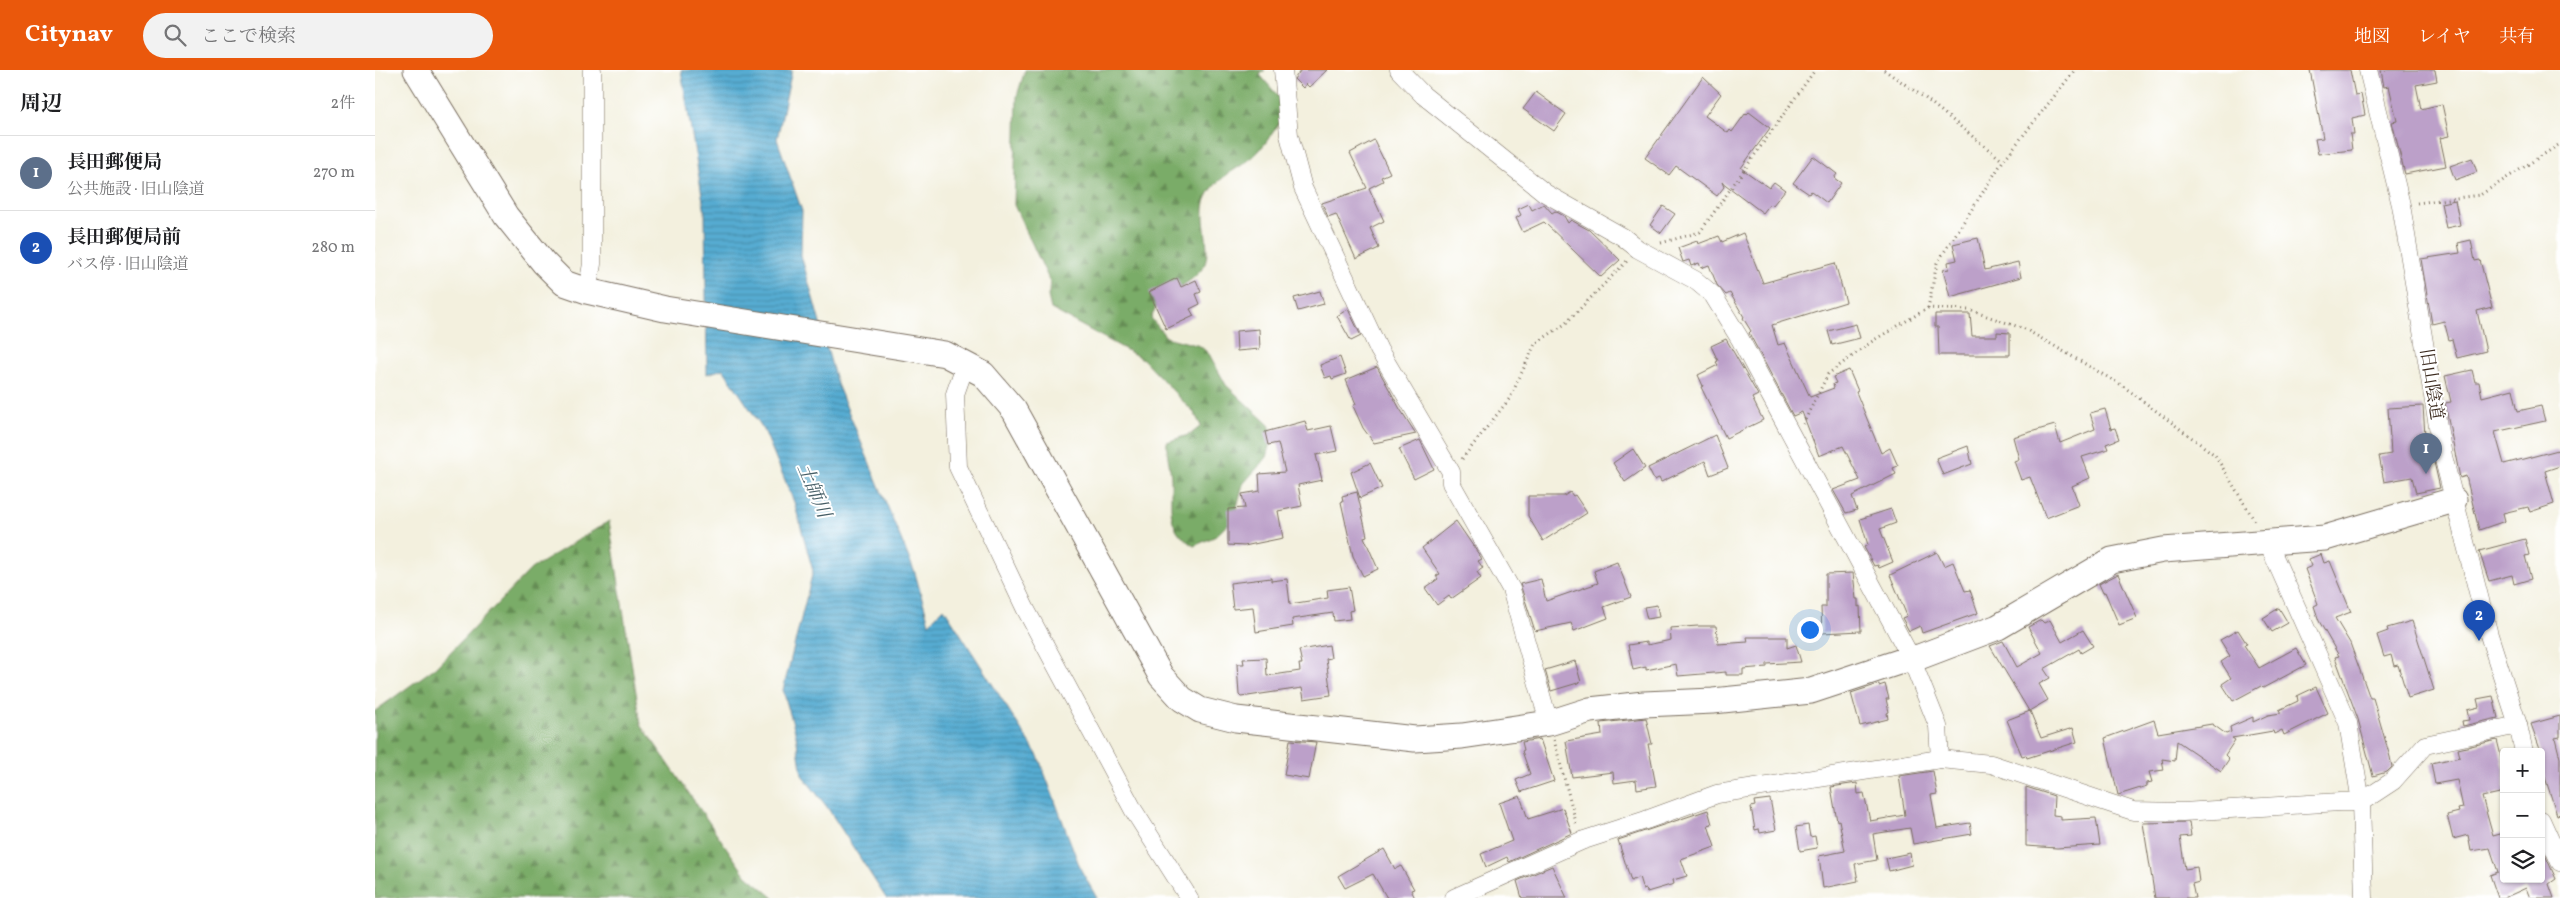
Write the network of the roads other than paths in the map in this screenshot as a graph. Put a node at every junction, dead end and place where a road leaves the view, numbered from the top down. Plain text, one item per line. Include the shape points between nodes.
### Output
1 (416, 70) edge
2 (592, 70) edge
3 (1283, 70) edge
4 (1399, 70) edge
5 (2368, 70) edge
6 (587, 291) junction
7 (955, 358) junction
8 (2454, 500) junction
9 (2267, 541) junction
10 (1911, 658) junction
11 (1549, 723) junction
12 (2518, 725) junction
13 (2523, 748) edge
14 (1940, 760) junction
15 (2361, 802) junction
16 (2545, 829) edge
17 (2560, 862) edge
18 (1189, 898) edge
19 (1454, 898) edge
20 (2364, 898) edge

1 - 6 street via 506,216 564,283
2 - 6 street via 592,264
3 - 11 street via 1289,135 1303,188 1379,350 1451,472 1451,483 1511,589
4 - 10 street via 1423,95 1545,193 1695,280 1713,296 1740,339
5 - 8 street, 旧山陰道 via 2401,205 2443,456
6 - 7 street via 665,309
7 - 11 street via 983,374 1013,410 1161,676 1182,699 1200,710 1236,720 1415,739 1462,736
7 - 18 street via 958,468 1025,608 1134,811
8 - 9 street via 2325,538
8 - 12 street, 旧山陰道 via 2489,635
9 - 10 street via 2163,550 2112,560 1998,627
9 - 15 street via 2348,723
10 - 11 street via 1811,691 1590,710
10 - 14 street via 1938,726
12 - 13 street, 旧山陰道
12 - 15 street via 2425,745 2393,781
14 - 15 street via 1991,764 2133,811 2183,812
14 - 19 street via 1717,794 1581,841
15 - 20 street
16 - 17 street

